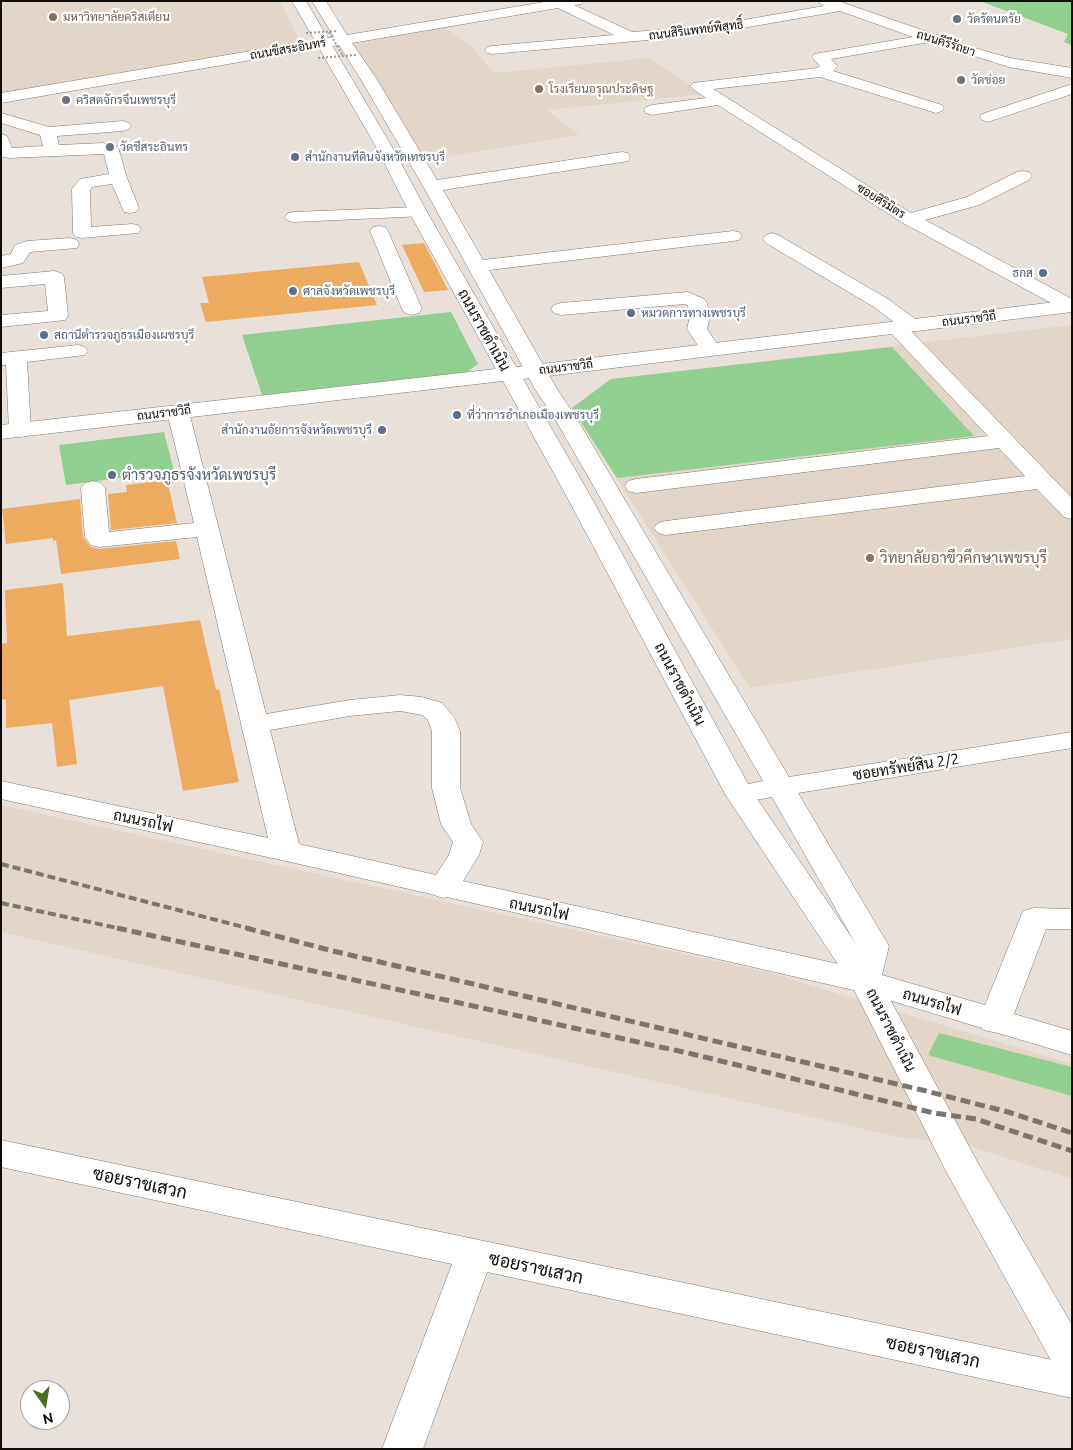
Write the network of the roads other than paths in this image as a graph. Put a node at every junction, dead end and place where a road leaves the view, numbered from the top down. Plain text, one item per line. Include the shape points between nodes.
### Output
1 (299, 1) edge
2 (320, 1) edge
3 (576, 1) edge
4 (824, 1) edge
5 (560, 4) junction
6 (839, 7) junction
7 (630, 38) junction
8 (930, 38) junction
9 (492, 50) dead end
10 (337, 51) junction
11 (821, 72) junction
12 (1072, 73) edge
13 (1072, 89) edge
14 (1, 98) edge
15 (721, 100) junction
16 (936, 108) dead end
17 (652, 110) dead end
18 (988, 117) dead end
19 (1, 118) edge
20 (123, 126) dead end
21 (48, 132) junction
22 (1, 139) edge
23 (52, 151) junction
24 (398, 151) junction
25 (622, 157) dead end
26 (1023, 176) dead end
27 (118, 178) junction
28 (432, 186) junction
29 (130, 208) dead end
30 (418, 212) junction
31 (294, 217) dead end
32 (909, 219) junction
33 (132, 229) dead end
34 (379, 231) dead end
35 (734, 236) dead end
36 (772, 239) dead end
37 (74, 251) junction
38 (1, 262) edge
39 (470, 271) junction
40 (54, 277) junction
41 (1, 282) edge
42 (1071, 306) edge
43 (412, 309) dead end
44 (561, 309) dead end
45 (1, 321) edge
46 (904, 326) junction
47 (711, 350) junction
48 (78, 351) dead end
49 (9, 358) edge
50 (536, 371) junction
51 (509, 373) junction
52 (178, 412) junction
53 (10, 431) edge
54 (1004, 441) junction
55 (1042, 481) junction
56 (636, 486) dead end
57 (93, 488) dead end
58 (608, 494) junction
59 (579, 497) junction
60 (1072, 512) edge
61 (666, 528) dead end
62 (207, 529) junction
63 (255, 724) junction
64 (1072, 740) edge
65 (780, 788) junction
66 (1, 790) edge
67 (739, 794) junction
68 (286, 852) junction
69 (443, 888) junction
70 (1072, 919) edge
71 (865, 981) junction
72 (996, 1022) junction
73 (1072, 1043) edge
74 (1, 1154) edge
75 (474, 1255) junction
76 (1072, 1361) edge
77 (1072, 1381) edge
78 (402, 1449) edge

1 - 10 street, ถนนราชดำเนิน
2 - 10 street
3 - 5 street, ถนนขีสระอินทร์
4 - 6 street, ถนนคีรีรัถยา
5 - 7 street, ถนนสิริแพทย์พิสุทธิ์
5 - 10 street, ถนนขีสระอินทร์
6 - 7 street, ถนนสิริแพทย์พิสุทธิ์ via 703,31
6 - 8 street, ถนนคีรีรัถยา
7 - 9 street
8 - 11 street via 819,57 830,66
8 - 12 street, ถนนคีรีรัถยา via 1009,62
10 - 14 street, ถนนขีสระอินทร์
10 - 24 street, ถนนราชดำเนิน
11 - 15 street, ซอยศิริมิตร via 698,86
11 - 16 street
13 - 18 street
15 - 17 street
15 - 32 street, ซอยศิริมิตร
19 - 21 street
20 - 21 street
21 - 23 street
22 - 23 street via 4,150 9,153
23 - 27 street via 108,149 112,151
24 - 28 street
24 - 30 street, ถนนราชดำเนิน
25 - 28 street
26 - 32 street via 973,201
27 - 29 street
27 - 37 street via 82,186
28 - 39 street
30 - 31 street
30 - 39 street, ถนนราชดำเนิน
32 - 42 street, ซอยศิริมิตร
33 - 37 street
34 - 43 street
35 - 39 street
36 - 46 street via 882,303
37 - 38 street via 27,247 16,259
37 - 40 street via 68,274
39 - 50 street
39 - 51 street, ถนนราชดำเนิน
40 - 41 street
40 - 45 street via 58,316
42 - 46 street, ถนนราชวิถี
44 - 47 street via 688,298 697,303 700,316 697,329
46 - 47 street, ถนนราชวิถี
46 - 54 street
47 - 50 street, ถนนราชวิถี
48 - 49 street
49 - 53 street
50 - 51 street, ถนนราชวิถี
50 - 58 street
51 - 52 street, ถนนราชวิถี
51 - 59 street, ถนนราชดำเนิน
52 - 53 street, ถนนราชวิถี
52 - 62 street
54 - 55 street
54 - 56 street
55 - 60 street
55 - 61 street
57 - 62 street via 97,537 100,540
58 - 59 street
58 - 65 street
59 - 67 street, ถนนราชดำเนิน
62 - 63 street
63 - 68 street
63 - 69 street via 400,703 432,709 446,731 446,788 451,809 468,842 464,855
64 - 65 street, ซอยทรัพย์สิน 2/2
65 - 67 street, ซอยทรัพย์สิน 2/2
65 - 71 street via 873,946
66 - 68 street, ถนนรถไฟ
67 - 71 street, ถนนราชดำเนิน
68 - 69 street, ถนนรถไฟ
69 - 71 street, ถนนรถไฟ
70 - 72 street via 1034,918
71 - 72 street, ถนนรถไฟ
71 - 76 street, ถนนราชดำเนิน via 965,1173
72 - 73 street, ถนนรถไฟ
74 - 75 street, ซอยราชเสวก
75 - 77 street, ซอยราชเสวก
75 - 78 street

